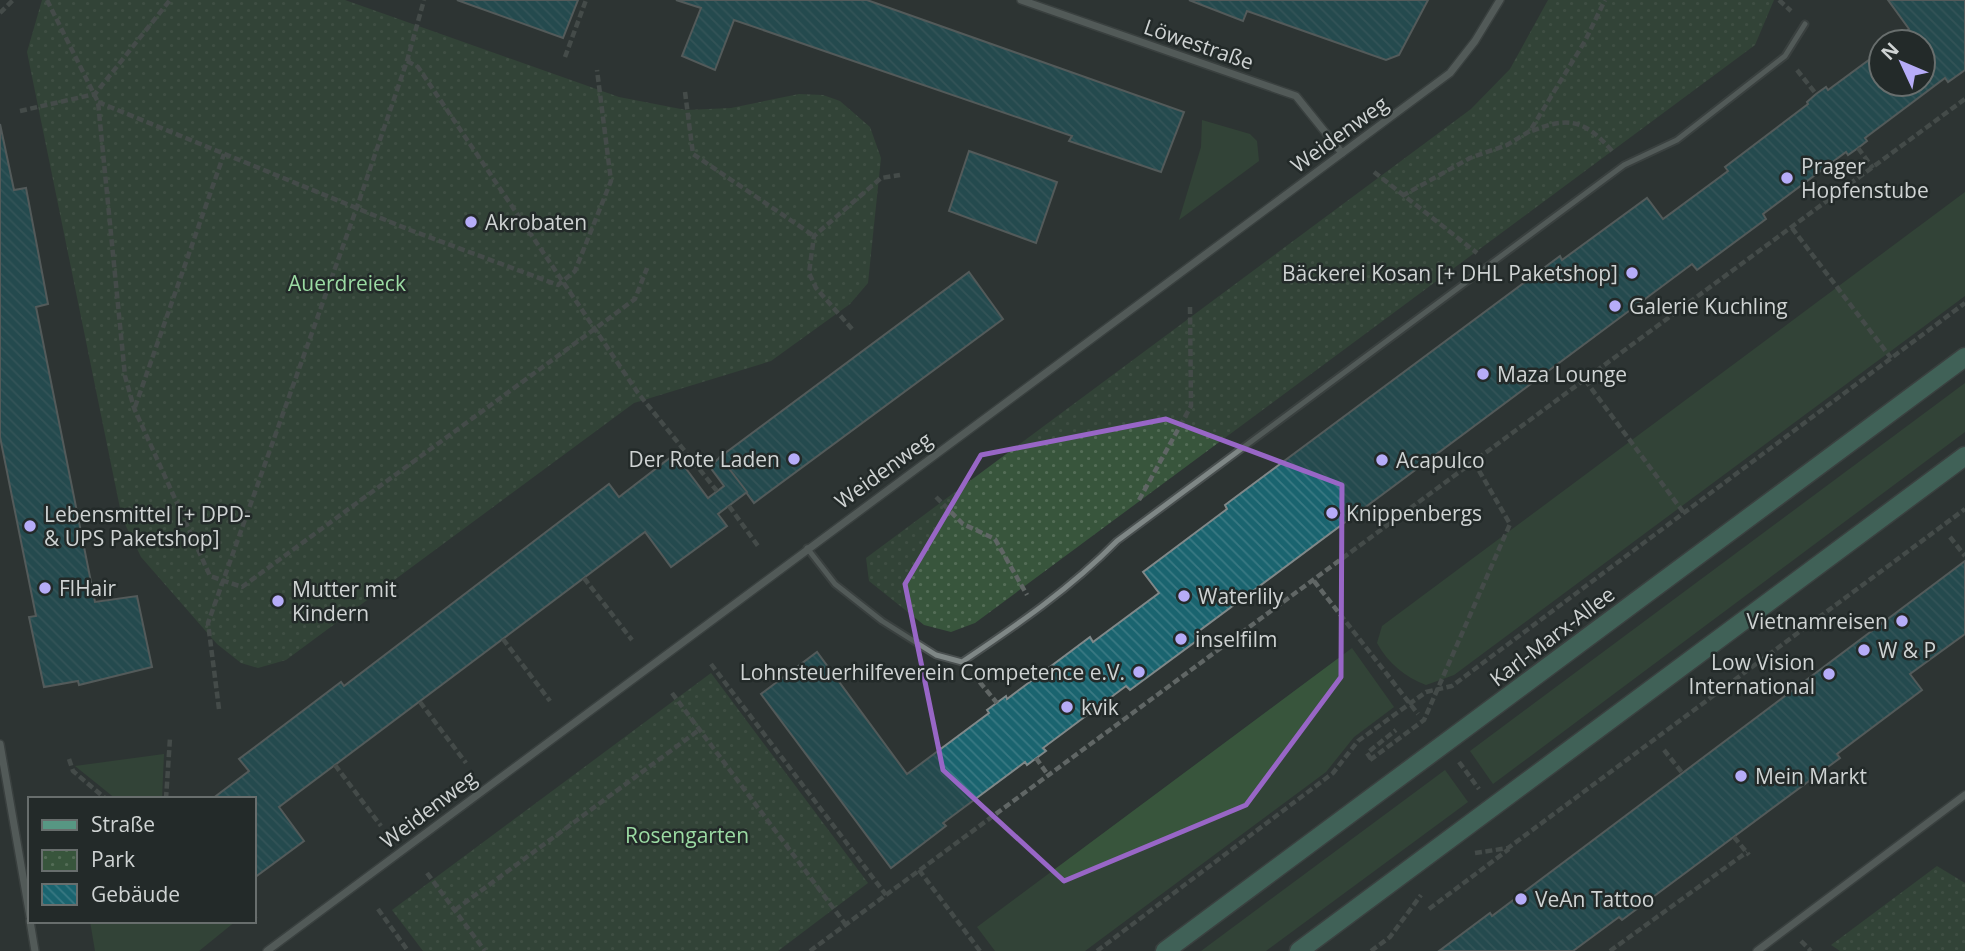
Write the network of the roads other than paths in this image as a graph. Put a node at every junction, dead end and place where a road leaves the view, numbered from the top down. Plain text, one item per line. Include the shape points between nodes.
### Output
1 (1021, 0) edge
2 (1500, 0) edge
3 (1805, 24) dead end
4 (1342, 153) junction
5 (1965, 357) edge
6 (1965, 456) edge
7 (807, 548) junction
8 (0, 744) edge
9 (1965, 795) edge
10 (28, 907) edge
11 (31, 923) edge
12 (35, 951) edge
13 (269, 951) edge
14 (1165, 951) edge
15 (1299, 951) edge
16 (1758, 951) edge

1 - 4 street, Löwestraße via 1296,96
2 - 4 street, Weidenweg via 1450,73
3 - 7 lane via 1785,55 1677,140 1624,164 1487,264 1117,541 1086,573 1037,611 962,662 936,655 882,621 835,584
4 - 7 street, Weidenweg
5 - 14 main road, Karl-Marx-Allee
6 - 15 main road
7 - 13 street, Weidenweg
8 - 10 street
9 - 16 street
11 - 12 street

